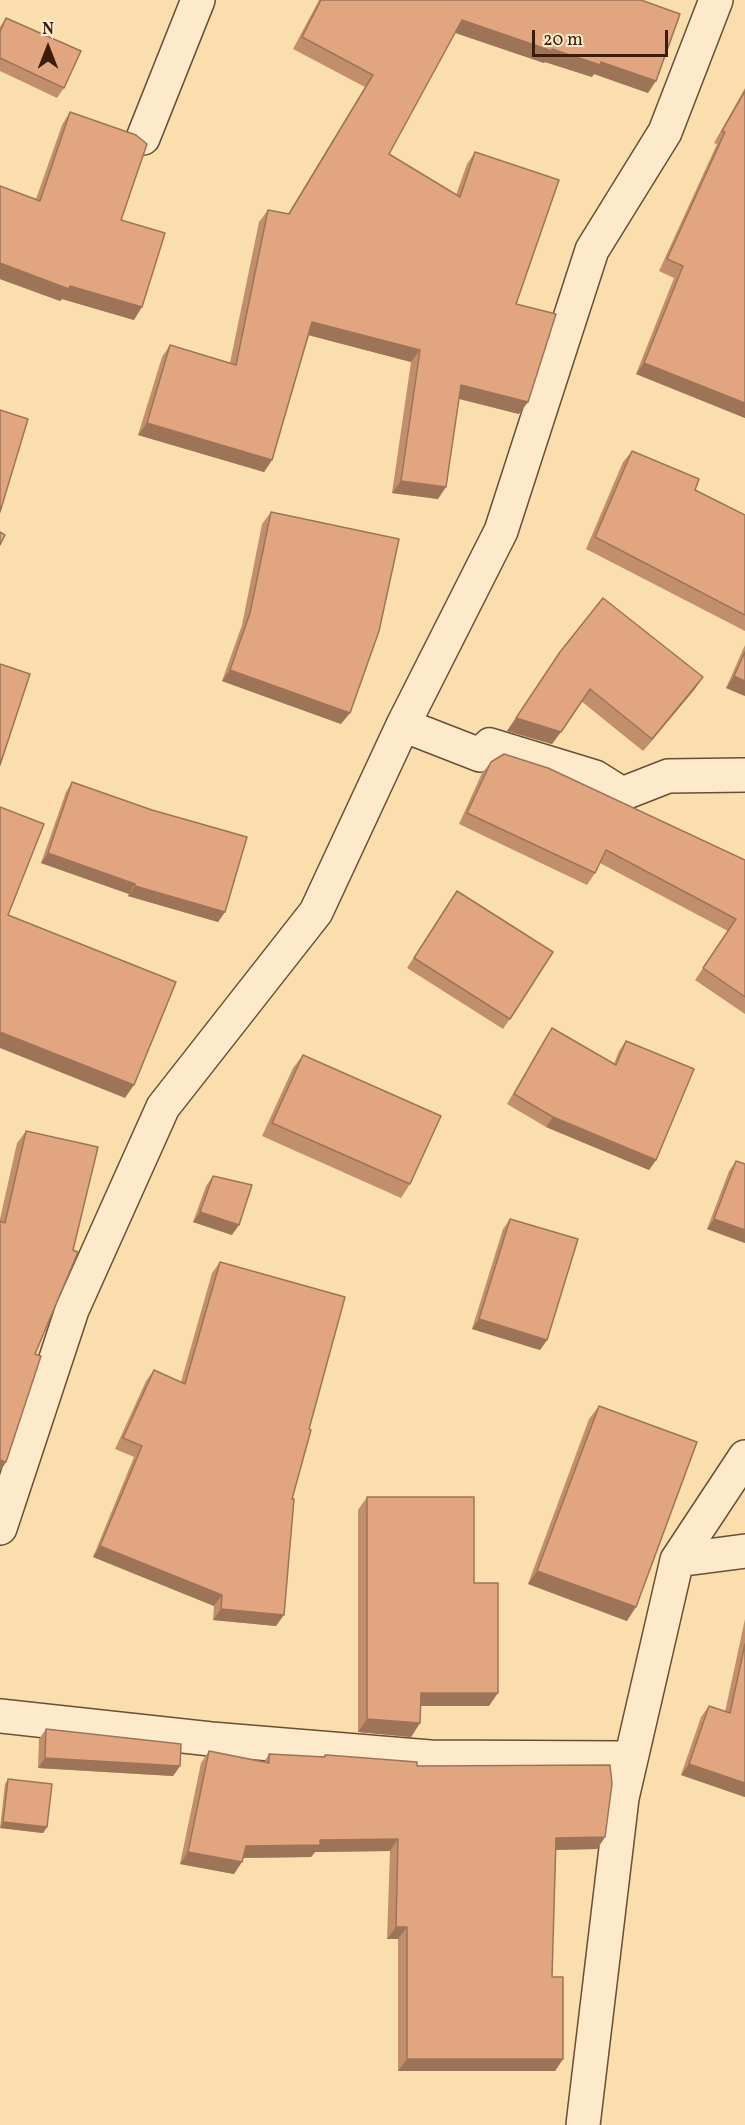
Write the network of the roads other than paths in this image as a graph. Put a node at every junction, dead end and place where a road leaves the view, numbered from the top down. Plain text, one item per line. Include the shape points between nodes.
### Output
1 (198, 0) edge
2 (716, 0) edge
3 (143, 138) edge
4 (403, 725) junction
5 (745, 775) edge
6 (745, 1457) edge
7 (0, 1528) edge
8 (745, 1551) edge
9 (677, 1560) junction
10 (0, 1716) edge
11 (622, 1798) junction
12 (583, 2125) edge

1 - 3 street
2 - 4 street via 664,132 592,250 501,531
4 - 5 street via 480,755 490,746 595,777 622,794 668,776
4 - 7 street via 316,912 163,1107 72,1310
6 - 9 street
8 - 9 street
9 - 11 street
10 - 11 street via 430,1757 620,1758
11 - 12 street

